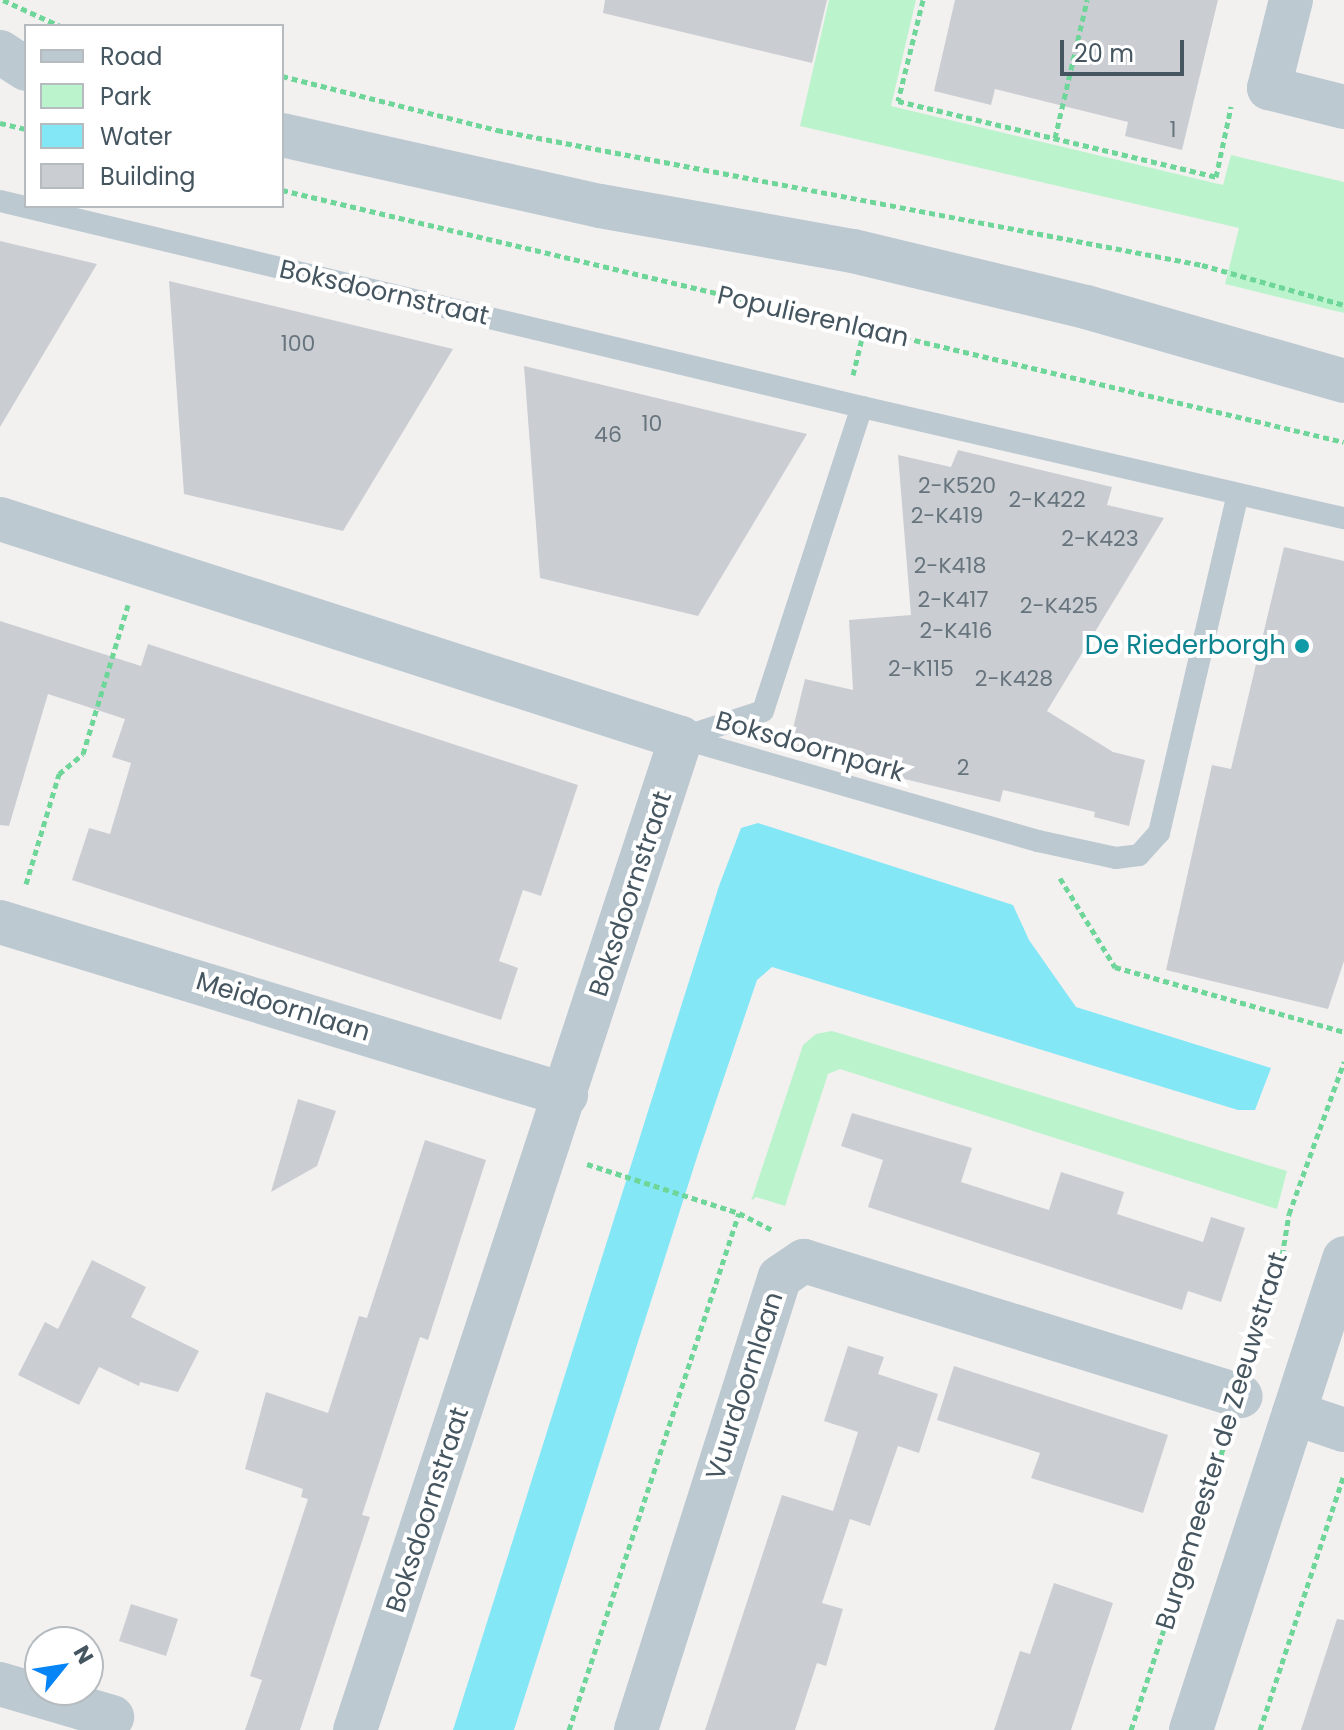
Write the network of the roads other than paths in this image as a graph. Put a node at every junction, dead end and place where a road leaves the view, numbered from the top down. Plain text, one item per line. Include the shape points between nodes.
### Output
1 (1291, 0) edge
2 (0, 52) edge
3 (24, 68) edge
4 (0, 75) edge
5 (24, 76) edge
6 (1344, 107) edge
7 (284, 135) edge
8 (0, 201) edge
9 (24, 207) edge
10 (29, 208) edge
11 (1340, 375) edge
12 (854, 405) junction
13 (1238, 494) junction
14 (1344, 518) edge
15 (0, 519) edge
16 (681, 738) junction
17 (7, 922) edge
18 (566, 1095) junction
19 (1344, 1258) edge
20 (1241, 1396) road end
21 (1294, 1413) junction
22 (1344, 1430) edge
23 (0, 1684) edge
24 (112, 1717) dead end
25 (355, 1730) edge
26 (636, 1730) edge
27 (1191, 1730) edge

1 - 6 street via 1269,88
2 - 3 street
4 - 5 street
7 - 11 street via 600,206 853,251
8 - 9 lane, Boksdoornstraat
10 - 12 lane, Boksdoornstraat
12 - 13 lane
12 - 16 lane, Boksdoornpark via 763,711
13 - 14 lane
13 - 16 lane, Boksdoornpark via 1159,833 1139,855 1116,858 1038,841
15 - 16 street
16 - 18 street, Boksdoornstraat
17 - 18 street, Meidoornlaan
18 - 25 street, Boksdoornstraat
19 - 21 street
20 - 26 street, Vuurdoornlaan via 804,1261 780,1277
21 - 22 street
21 - 27 street
23 - 24 street

